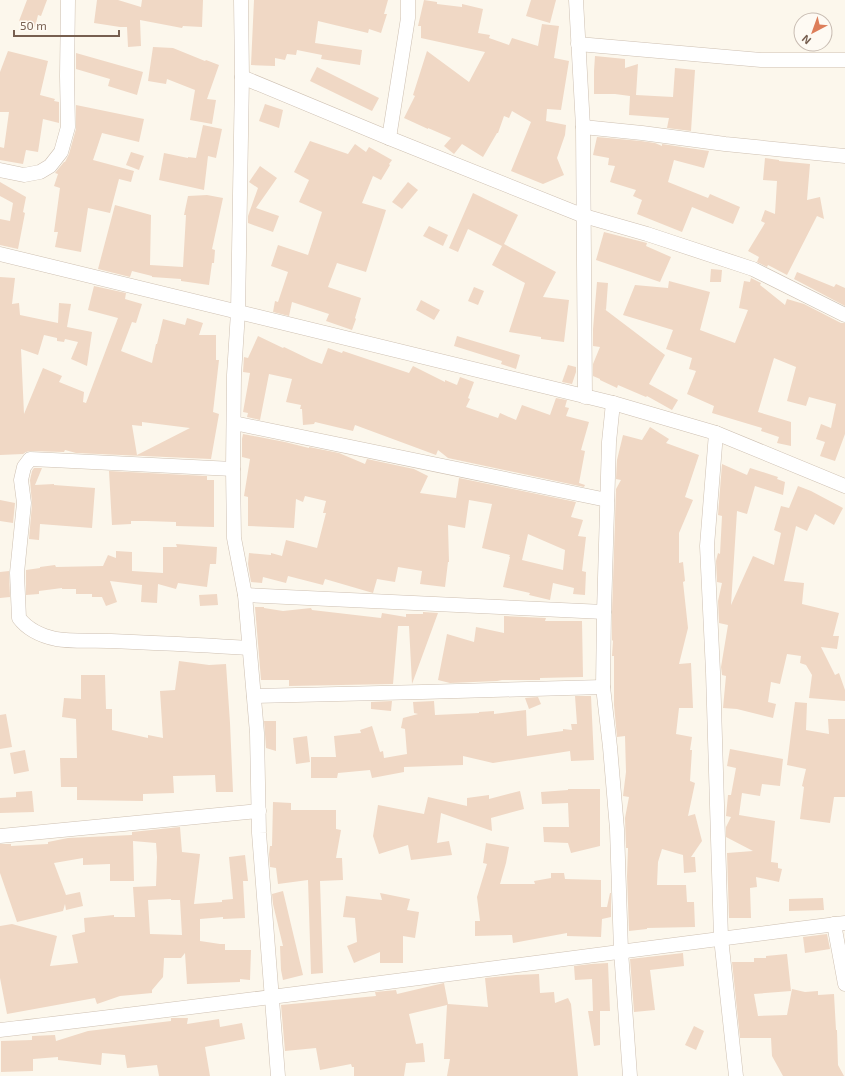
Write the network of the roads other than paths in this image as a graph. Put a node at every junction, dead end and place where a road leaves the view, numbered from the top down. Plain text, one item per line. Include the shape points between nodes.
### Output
1 (68, 0) edge
2 (242, 0) edge
3 (408, 0) edge
4 (576, 0) edge
5 (578, 44) junction
6 (845, 60) edge
7 (242, 77) junction
8 (584, 127) junction
9 (389, 138) junction
10 (845, 156) edge
11 (0, 170) edge
12 (584, 216) junction
13 (0, 254) edge
14 (238, 312) junction
15 (845, 315) edge
16 (585, 397) junction
17 (613, 404) junction
18 (234, 424) junction
19 (716, 433) junction
20 (233, 469) junction
21 (845, 486) edge
22 (607, 500) junction
23 (245, 595) junction
24 (604, 612) junction
25 (249, 648) junction
26 (603, 687) junction
27 (254, 696) junction
28 (259, 811) junction
29 (0, 836) edge
30 (840, 924) edge
31 (721, 938) junction
32 (621, 951) junction
33 (845, 984) edge
34 (272, 998) junction
35 (0, 1030) edge
36 (278, 1076) edge
37 (630, 1076) edge
38 (736, 1076) edge

1 - 11 street via 68,127 61,152 50,166 40,172 24,175
2 - 7 street
3 - 9 street via 408,18
4 - 5 street
5 - 6 street via 761,60
5 - 8 street
7 - 9 street
7 - 14 street
8 - 10 street
8 - 12 street
9 - 12 street
12 - 15 street via 752,269
12 - 16 street
13 - 14 street
14 - 16 street
14 - 18 street
16 - 17 street
17 - 19 street
17 - 22 street
18 - 20 street
18 - 22 street
19 - 21 street
19 - 31 street via 707,546
20 - 23 street via 234,538
20 - 25 street via 30,460 24,467 21,480 24,503 17,573 19,618 35,631 48,637 65,640
22 - 24 street
23 - 24 street
23 - 25 street
24 - 26 street
25 - 27 street
26 - 27 street
26 - 32 street via 617,829
27 - 28 street
28 - 29 street
28 - 34 street
30 - 31 street
30 - 33 street
31 - 32 street
31 - 38 street
32 - 34 street
32 - 37 street
34 - 35 street
34 - 36 street

